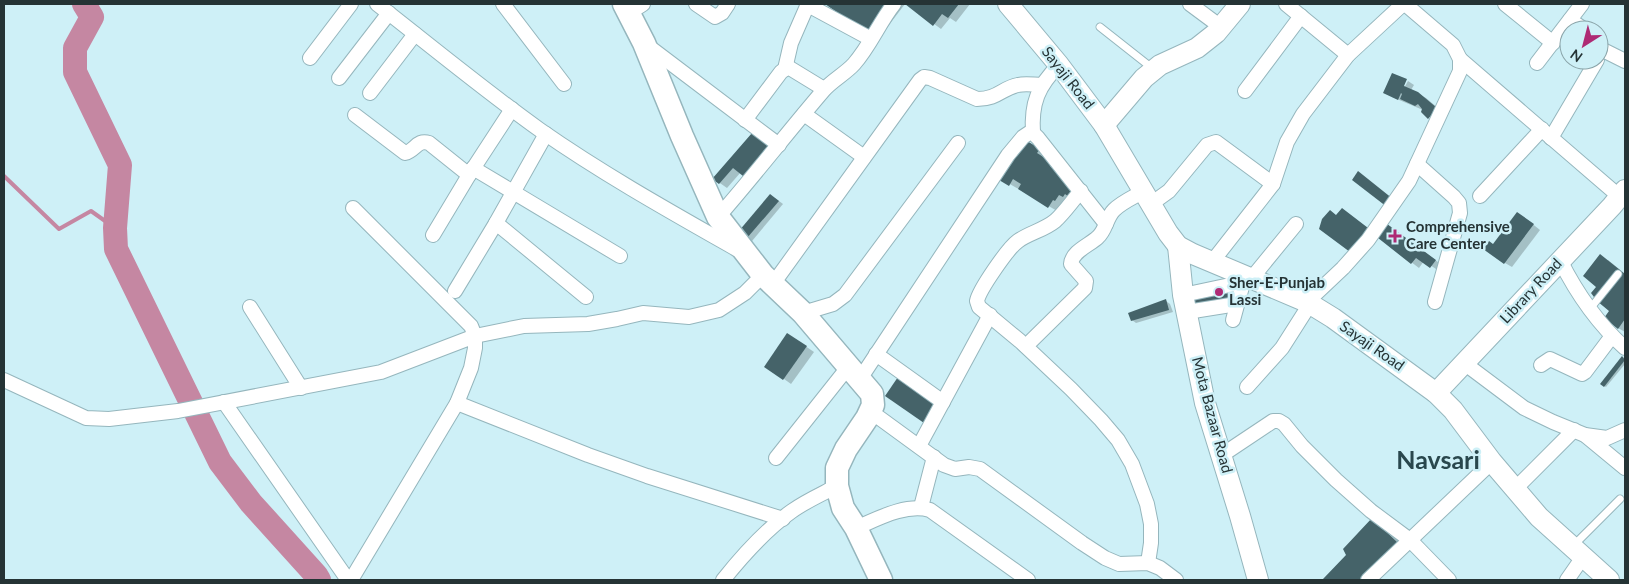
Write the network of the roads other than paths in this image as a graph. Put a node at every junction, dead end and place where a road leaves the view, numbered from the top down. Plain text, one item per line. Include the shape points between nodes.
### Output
1 (351, 4) edge
2 (377, 4) edge
3 (503, 4) edge
4 (696, 4) edge
5 (728, 4) edge
6 (808, 4) edge
7 (894, 4) edge
8 (1190, 4) edge
9 (1240, 4) edge
10 (1286, 4) edge
11 (1404, 4) edge
12 (1505, 4) edge
13 (1582, 4) edge
14 (1016, 6) edge
15 (632, 7) edge
16 (389, 13) junction
17 (1301, 16) junction
18 (1570, 20) edge
19 (1100, 27) dead end
20 (1221, 27) junction
21 (415, 34) junction
22 (1559, 35) edge
23 (871, 39) junction
24 (1553, 43) junction
25 (644, 44) junction
26 (1348, 55) junction
27 (1609, 55) edge
28 (310, 58) dead end
29 (1460, 59) junction
30 (1625, 61) edge
31 (1537, 63) dead end
32 (1059, 65) junction
33 (785, 69) junction
34 (1154, 70) junction
35 (1587, 70) edge
36 (339, 78) dead end
37 (564, 84) dead end
38 (1042, 86) junction
39 (824, 89) junction
40 (1245, 91) dead end
41 (370, 93) dead end
42 (512, 109) junction
43 (804, 114) junction
44 (355, 115) dead end
45 (746, 120) junction
46 (1104, 125) junction
47 (1033, 133) junction
48 (1546, 133) junction
49 (546, 134) junction
50 (958, 143) dead end
51 (779, 145) junction
52 (864, 157) junction
53 (1417, 164) junction
54 (471, 172) junction
55 (1273, 184) junction
56 (1081, 191) junction
57 (513, 192) junction
58 (1622, 193) edge
59 (1480, 196) dead end
60 (1147, 197) junction
61 (353, 208) dead end
62 (718, 217) junction
63 (496, 223) junction
64 (1106, 224) junction
65 (1296, 224) dead end
66 (433, 235) dead end
67 (1178, 246) junction
68 (620, 256) dead end
69 (748, 256) junction
70 (1560, 260) junction
71 (1212, 262) junction
72 (1618, 274) dead end
73 (768, 279) junction
74 (1247, 279) junction
75 (455, 291) dead end
76 (586, 297) dead end
77 (1435, 302) dead end
78 (1185, 303) junction
79 (1308, 303) junction
80 (1237, 304) junction
81 (250, 307) dead end
82 (1589, 311) junction
83 (802, 313) junction
84 (990, 315) junction
85 (1233, 320) dead end
86 (475, 336) junction
87 (1612, 336) junction
88 (1026, 346) junction
89 (1625, 348) edge
90 (876, 354) junction
91 (1464, 363) junction
92 (1541, 365) dead end
93 (854, 373) junction
94 (4, 380) edge
95 (1247, 387) dead end
96 (301, 388) junction
97 (1436, 393) junction
98 (943, 402) junction
99 (218, 403) junction
100 (458, 403) junction
101 (870, 411) junction
102 (1625, 430) edge
103 (1579, 433) junction
104 (919, 446) junction
105 (1222, 455) junction
106 (934, 457) junction
107 (776, 458) dead end
108 (1492, 462) junction
109 (1625, 468) edge
110 (836, 486) junction
111 (1515, 489) junction
112 (1620, 499) dead end
113 (921, 507) junction
114 (783, 519) junction
115 (856, 528) junction
116 (1410, 540) junction
117 (1578, 552) junction
118 (1148, 563) junction
119 (350, 580) edge
120 (723, 580) edge
121 (881, 580) edge
122 (1028, 580) edge
123 (1176, 580) edge
124 (1258, 580) edge
125 (1368, 580) edge
126 (1449, 580) edge
127 (1567, 580) edge
128 (1609, 580) edge

1 - 28 street
2 - 16 street
3 - 37 street
4 - 5 street via 715,17
6 - 23 street
6 - 33 street via 790,42
7 - 23 street
8 - 20 street
9 - 20 main road
10 - 17 street
11 - 26 street
11 - 29 street via 1453,45
12 - 24 street
13 - 18 street
14 - 32 main road, Sayaji Road
15 - 25 main road
16 - 21 street
16 - 36 street
17 - 26 street
17 - 40 street
19 - 34 lane
20 - 34 main road via 1197,48
21 - 41 street
21 - 42 street
22 - 24 street
23 - 39 street via 854,64
24 - 31 street
25 - 45 street
25 - 62 main road
26 - 55 street via 1292,132
27 - 30 street
29 - 48 street
29 - 53 street via 1460,71
32 - 38 street
32 - 46 main road, Sayaji Road
33 - 39 street via 792,69
33 - 45 street
34 - 46 main road
35 - 48 street
38 - 47 street via 1034,102
38 - 52 street via 1017,85 997,96 977,99 924,78 914,85
39 - 43 street
42 - 49 street
42 - 54 street
43 - 51 street
43 - 52 street
44 - 54 street via 405,153 424,141
45 - 51 street
46 - 60 main road, Sayaji Road
47 - 56 street
47 - 90 street via 1023,137 1008,155
48 - 58 street
48 - 59 street
49 - 57 street
49 - 69 street via 609,175
50 - 83 street via 845,295 833,304
51 - 62 street
52 - 73 street
53 - 77 street via 1459,203 1460,213
53 - 79 street via 1368,240
54 - 57 street
54 - 66 street
55 - 60 street via 1216,142 1208,145 1169,191
55 - 71 street
56 - 64 street
56 - 84 street via 1055,221 1018,240 1008,250 978,296 979,306
57 - 63 street
57 - 68 street
58 - 70 main road, Library Road
60 - 64 street via 1115,209
60 - 67 main road, Sayaji Road
61 - 86 street via 471,326
62 - 69 main road
63 - 75 street
63 - 76 street
64 - 88 street via 1098,238 1074,255 1072,260 1073,267 1086,281 1085,288
65 - 74 street
67 - 71 main road, Sayaji Road
67 - 78 main road, Mota Bazaar Road
69 - 73 main road
70 - 82 street
70 - 91 main road, Library Road
71 - 74 main road, Sayaji Road
72 - 82 lane
73 - 83 main road
73 - 86 street via 719,310 689,317 644,313 618,320 524,326
74 - 78 street
74 - 79 main road, Sayaji Road
74 - 80 street
78 - 80 street
78 - 105 main road, Mota Bazaar Road via 1206,403
79 - 95 street via 1282,348
79 - 97 main road, Sayaji Road
80 - 85 street
81 - 96 street
82 - 87 street
83 - 93 main road
84 - 88 street
84 - 98 street
86 - 96 street via 380,372
86 - 100 street via 470,368
87 - 89 street
87 - 92 street via 1582,374 1554,360
88 - 118 street via 1101,420 1132,464 1151,524
90 - 93 street
90 - 98 street
91 - 97 main road, Library Road
91 - 103 street via 1524,408
93 - 101 main road via 872,394
93 - 107 street
94 - 99 street via 86,418 178,411
96 - 99 street
97 - 108 main road, Sayaji Road
98 - 104 street
99 - 119 street
100 - 114 street via 588,455
100 - 119 street
101 - 104 street
101 - 110 main road via 837,468
102 - 103 street via 1607,438
103 - 109 street
103 - 111 street
104 - 106 street
105 - 116 street via 1273,421 1278,421 1336,480
105 - 124 main road, Mota Bazaar Road
106 - 113 street
106 - 118 street via 955,469 980,469 1105,558 1119,564
108 - 111 main road, Sayaji Road
108 - 116 street
110 - 114 street
110 - 115 main road via 843,508
111 - 117 main road, Sayaji Road via 1539,517
112 - 117 lane
113 - 115 street via 891,514
113 - 122 street via 930,510
114 - 120 street
115 - 121 main road
116 - 125 street
116 - 126 street
117 - 127 street
117 - 128 main road, Sayaji Road
118 - 123 street

